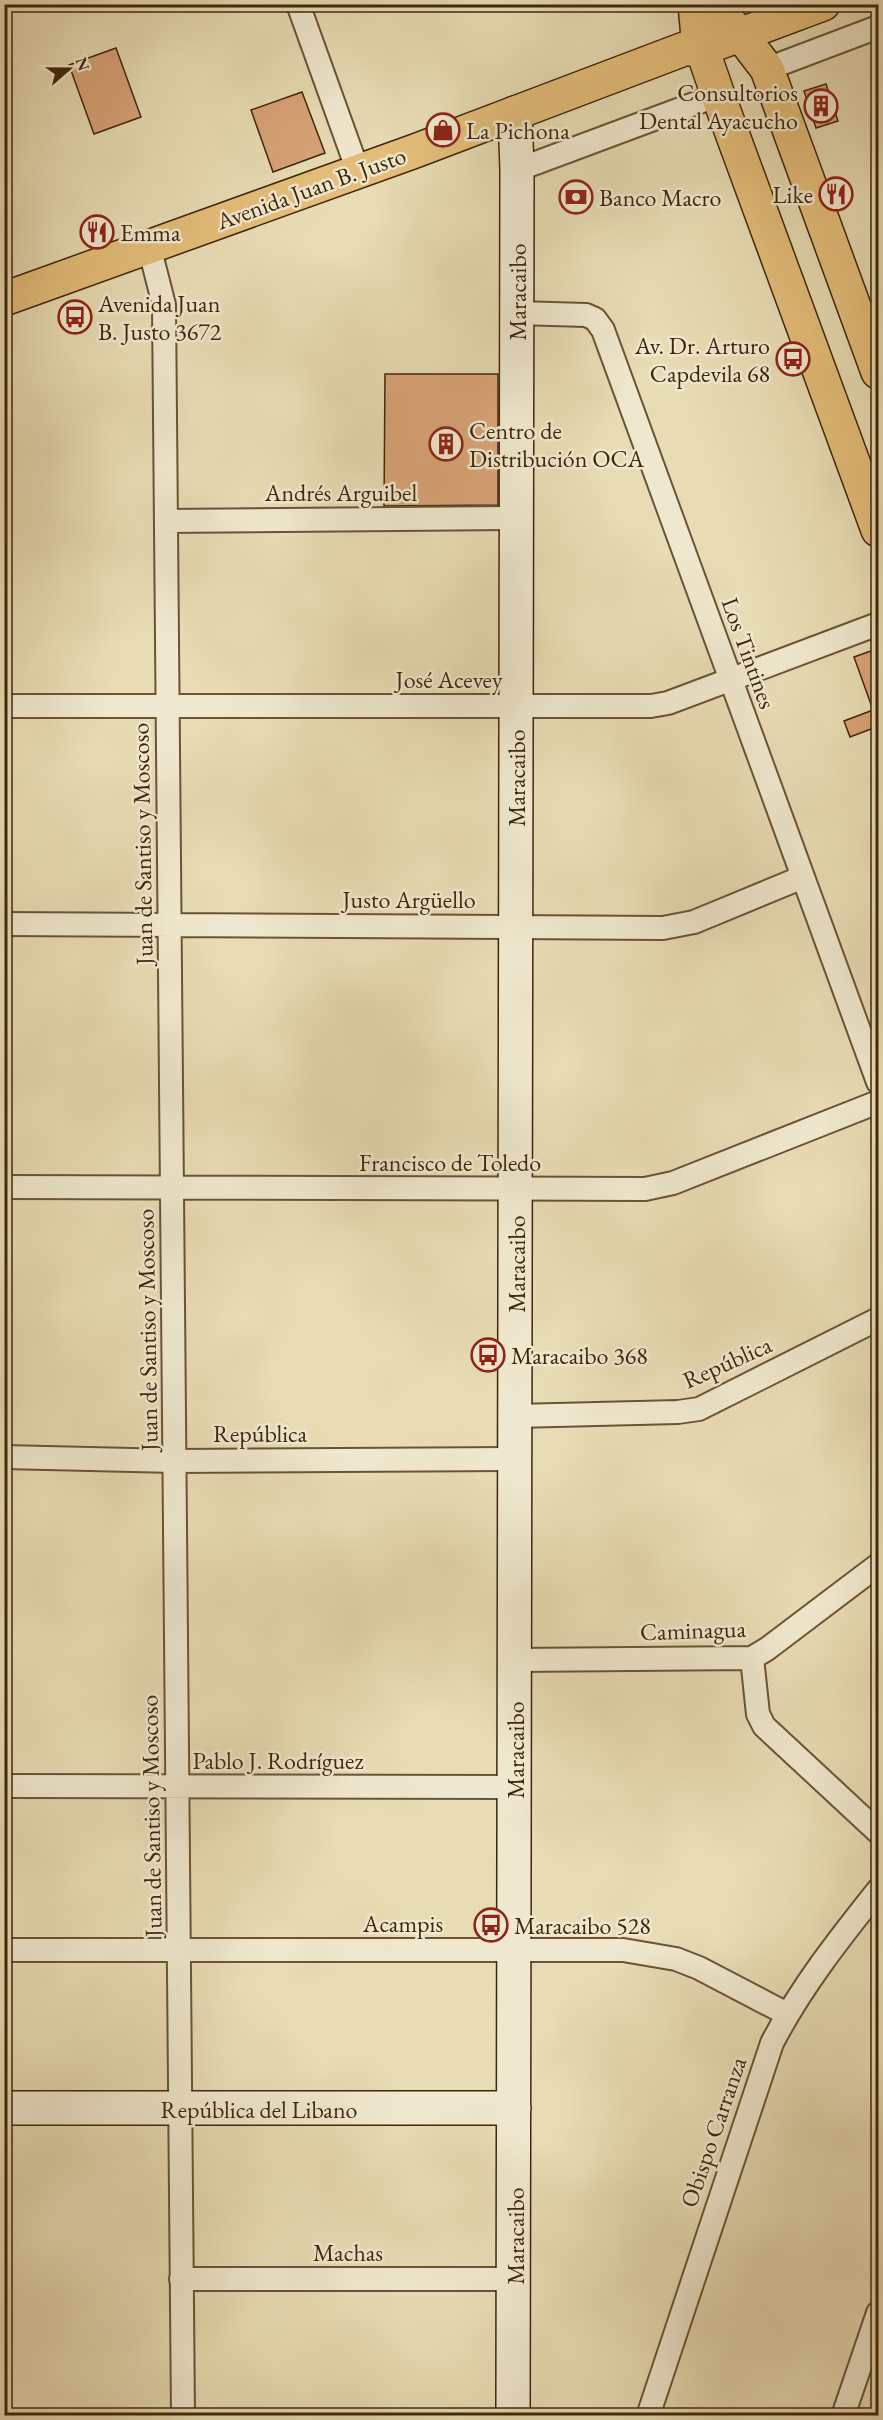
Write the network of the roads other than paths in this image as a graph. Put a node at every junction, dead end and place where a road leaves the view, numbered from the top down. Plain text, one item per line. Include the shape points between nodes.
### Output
1 (298, 4) edge
2 (695, 4) edge
3 (783, 4) edge
4 (823, 4) edge
5 (728, 21) edge
6 (879, 27) edge
7 (695, 45) junction
8 (767, 69) junction
9 (718, 95) junction
10 (515, 113) junction
11 (517, 170) junction
12 (358, 171) junction
13 (149, 246) junction
14 (6, 294) edge
15 (517, 313) junction
16 (879, 372) edge
17 (517, 518) junction
18 (166, 520) junction
19 (879, 530) edge
20 (879, 624) edge
21 (730, 680) junction
22 (4, 706) edge
23 (168, 706) junction
24 (516, 706) junction
25 (803, 877) junction
26 (4, 924) edge
27 (170, 925) junction
28 (516, 927) junction
29 (879, 1082) edge
30 (879, 1102) edge
31 (4, 1187) edge
32 (173, 1189) junction
33 (516, 1189) junction
34 (879, 1318) edge
35 (515, 1416) junction
36 (4, 1457) edge
37 (515, 1460) junction
38 (175, 1461) junction
39 (879, 1565) edge
40 (752, 1658) junction
41 (515, 1660) junction
42 (4, 1786) edge
43 (515, 1786) junction
44 (178, 1787) junction
45 (879, 1832) edge
46 (879, 1890) edge
47 (4, 1950) edge
48 (179, 1950) junction
49 (514, 1950) junction
50 (787, 2014) junction
51 (4, 2108) edge
52 (514, 2108) junction
53 (181, 2109) junction
54 (181, 2279) junction
55 (515, 2280) junction
56 (879, 2313) edge
57 (183, 2415) edge
58 (513, 2415) edge
59 (648, 2415) edge
60 (843, 2415) edge

1 - 12 street
2 - 7 main road
3 - 5 main road, Avenida Juan B. Justo
4 - 5 main road, Avenida Juan B. Justo
5 - 7 main road, Avenida Juan B. Justo
5 - 8 main road
6 - 8 street
7 - 9 main road
7 - 10 main road, Avenida Juan B. Justo
8 - 16 main road
9 - 11 street
9 - 19 main road
10 - 11 main road, Maracaibo
10 - 12 main road, Avenida Juan B. Justo
11 - 15 main road, Maracaibo
12 - 13 main road, Avenida Juan B. Justo
13 - 14 main road, Avenida Juan B. Justo
13 - 18 street, Juan de Santiso y Moscoso via 164,305
15 - 17 main road, Maracaibo
15 - 21 street, Los Tintines via 586,315 603,330
17 - 18 street, Andrés Arguibel
17 - 24 main road, Maracaibo
18 - 23 street, Juan de Santiso y Moscoso
20 - 21 street, José Acevey
21 - 24 street, José Acevey via 651,706
21 - 25 street, Los Tintines
22 - 23 street, José Acevey
23 - 24 street, José Acevey
23 - 27 street, Juan de Santiso y Moscoso
24 - 28 main road, Maracaibo
25 - 28 street, Justo Argüello via 681,926
25 - 29 street, Los Tintines
26 - 27 street, Justo Argüello
27 - 28 street, Justo Argüello
27 - 32 street, Juan de Santiso y Moscoso
28 - 33 main road, Maracaibo
30 - 33 street, Francisco de Toledo via 673,1183 645,1189
31 - 32 street, Francisco de Toledo
32 - 33 street, Francisco de Toledo
32 - 38 street, Juan de Santiso y Moscoso
33 - 35 main road, Maracaibo
34 - 35 street, República via 699,1409
35 - 37 main road, Maracaibo
36 - 38 street, República
37 - 38 street, República
37 - 41 main road, Maracaibo
38 - 44 street, Juan de Santiso y Moscoso
39 - 40 street, Caminagua
40 - 41 street, Caminagua
40 - 45 street via 758,1713 764,1726
41 - 43 main road, Maracaibo
42 - 44 street, Pablo J. Rodríguez
43 - 44 street, Pablo J. Rodríguez
43 - 49 main road, Maracaibo
44 - 48 street, Juan de Santiso y Moscoso
46 - 50 street, Obispo Carranza via 815,1970
47 - 48 street, Acampis
48 - 49 street, Acampis
48 - 53 street, Juan de Santiso y Moscoso
49 - 50 street, Acampis via 623,1950 676,1959
49 - 52 main road, Maracaibo
50 - 59 street, Obispo Carranza via 772,2043 747,2114
51 - 53 main road, República del Libano
52 - 53 main road, República del Libano
52 - 55 main road, Maracaibo
53 - 54 street, Juan de Santiso y Moscoso
54 - 55 street, Machas
54 - 57 street, Juan de Santiso y Moscoso
55 - 58 main road, Maracaibo
56 - 60 street

